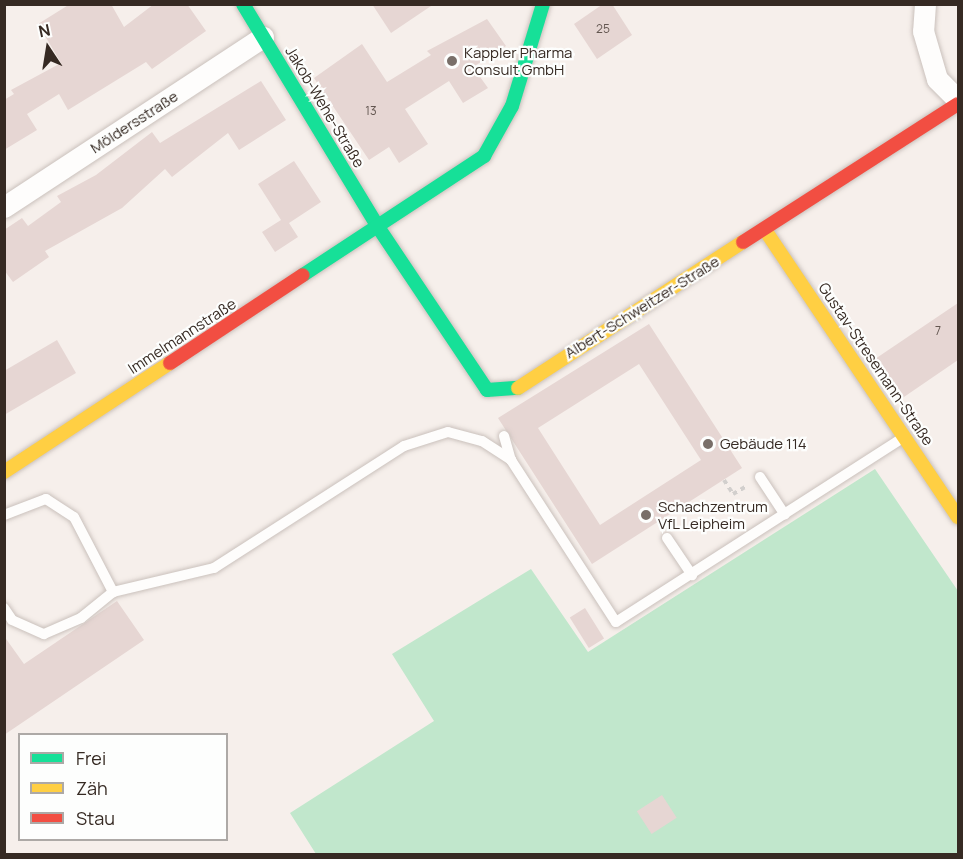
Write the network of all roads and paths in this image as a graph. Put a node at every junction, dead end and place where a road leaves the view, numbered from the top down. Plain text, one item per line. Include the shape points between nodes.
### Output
1 (243, 4) edge
2 (543, 4) edge
3 (925, 4) edge
4 (263, 37) junction
5 (958, 102) edge
6 (4, 207) edge
7 (378, 227) junction
8 (765, 230) junction
9 (504, 436) dead end
10 (905, 436) junction
11 (511, 460) junction
12 (4, 472) edge
13 (760, 477) joint
14 (724, 480) dead end
15 (4, 515) edge
16 (785, 515) junction
17 (958, 517) edge
18 (667, 538) dead end
19 (692, 575) junction
20 (114, 592) junction
21 (4, 608) edge

1 - 4 street, Jakob-Wehe-Straße
2 - 7 street, Immelmannstraße via 512,106 484,156
3 - 5 street, Albert-Schweitzer-Straße via 923,31 937,79
4 - 6 street, Möldersstraße
4 - 7 street, Jakob-Wehe-Straße
5 - 8 street, Albert-Schweitzer-Straße
7 - 8 street, Albert-Schweitzer-Straße via 474,377 486,390 511,392
7 - 12 street, Immelmannstraße
8 - 10 street, Gustav-Stresemann-Straße
9 - 11 lane
10 - 16 lane
10 - 17 street, Gustav-Stresemann-Straße
11 - 19 lane via 616,622
11 - 20 lane via 482,441 448,432 404,446 214,568
13 - 14 path via 733,494
13 - 16 lane
15 - 20 lane via 46,499 74,517
16 - 19 lane
18 - 19 lane
20 - 21 lane via 81,618 44,634 12,620

